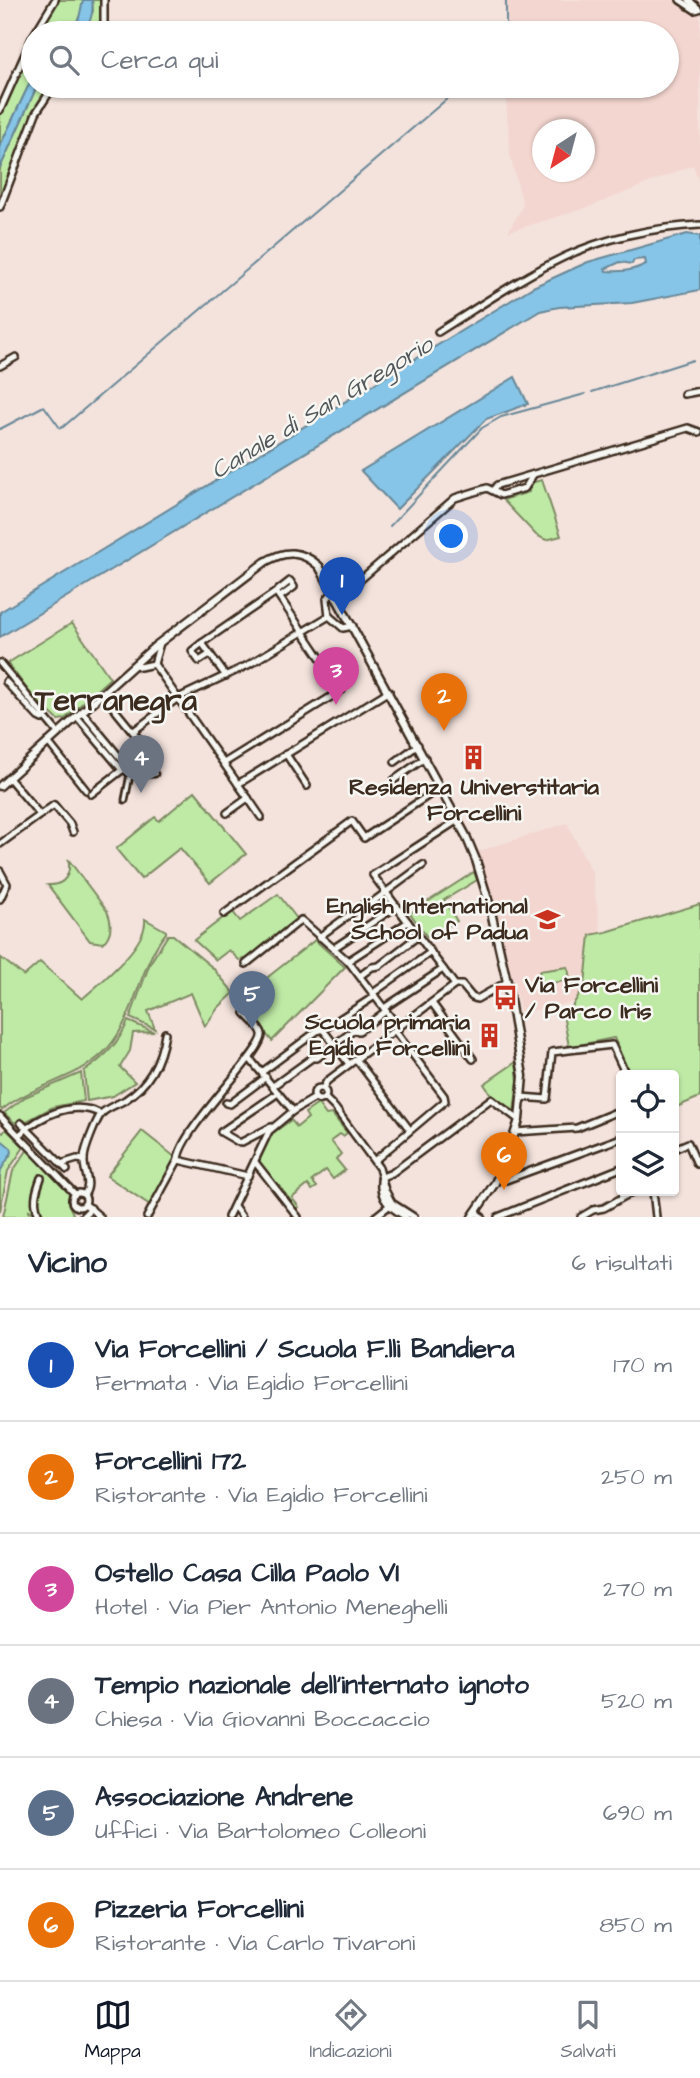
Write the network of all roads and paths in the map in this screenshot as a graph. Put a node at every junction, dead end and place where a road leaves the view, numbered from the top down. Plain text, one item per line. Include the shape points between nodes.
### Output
1 (55, 0) edge
2 (104, 0) edge
3 (680, 0) edge
4 (689, 0) edge
5 (700, 9) edge
6 (42, 21) edge
7 (104, 21) edge
8 (21, 64) edge
9 (46, 98) edge
10 (0, 110) edge
11 (0, 207) edge
12 (700, 225) edge
13 (439, 332) dead end
14 (16, 357) dead end
15 (0, 366) edge
16 (700, 391) edge
17 (684, 394) dead end
18 (700, 431) edge
19 (700, 439) edge
20 (529, 477) junction
21 (492, 489) junction
22 (334, 591) junction
23 (338, 599) junction
24 (329, 616) junction
25 (353, 626) junction
26 (304, 631) junction
27 (160, 643) junction
28 (202, 643) junction
29 (210, 654) junction
30 (0, 663) edge
31 (135, 664) junction
32 (154, 664) junction
33 (226, 676) junction
34 (6, 682) dead end
35 (389, 691) junction
36 (103, 695) junction
37 (178, 698) junction
38 (81, 715) junction
39 (45, 717) junction
40 (134, 731) junction
41 (58, 733) junction
42 (48, 742) junction
43 (418, 745) junction
44 (286, 754) junction
45 (425, 758) junction
46 (395, 762) dead end
47 (225, 763) junction
48 (126, 770) junction
49 (155, 774) dead end
50 (9, 778) junction
51 (394, 780) dead end
52 (238, 784) junction
53 (0, 786) edge
54 (307, 786) dead end
55 (442, 789) junction
56 (248, 798) junction
57 (125, 800) dead end
58 (227, 813) dead end
59 (40, 815) junction
60 (261, 817) dead end
61 (458, 820) junction
62 (73, 832) dead end
63 (0, 845) edge
64 (422, 865) dead end
65 (0, 871) edge
66 (386, 892) junction
67 (0, 899) edge
68 (397, 906) junction
69 (224, 914) dead end
70 (408, 922) junction
71 (418, 936) junction
72 (319, 937) junction
73 (334, 948) junction
74 (431, 952) junction
75 (348, 961) junction
76 (246, 964) dead end
77 (443, 969) junction
78 (360, 976) junction
79 (507, 982) junction
80 (455, 985) junction
81 (374, 995) junction
82 (432, 1003) junction
83 (385, 1009) junction
84 (245, 1013) dead end
85 (318, 1023) dead end
86 (397, 1029) junction
87 (324, 1030) junction
88 (165, 1033) dead end
89 (335, 1044) junction
90 (250, 1059) junction
91 (356, 1059) junction
92 (473, 1059) dead end
93 (349, 1064) junction
94 (624, 1070) edge
95 (264, 1075) junction
96 (273, 1086) junction
97 (323, 1088) junction
98 (278, 1093) junction
99 (521, 1097) junction
100 (315, 1098) junction
101 (325, 1098) junction
102 (226, 1103) dead end
103 (293, 1111) junction
104 (616, 1112) edge
105 (101, 1114) junction
106 (0, 1116) edge
107 (519, 1120) junction
108 (21, 1123) dead end
109 (274, 1126) junction
110 (25, 1129) junction
111 (410, 1130) junction
112 (516, 1132) junction
113 (19, 1135) junction
114 (616, 1140) edge
115 (679, 1147) edge
116 (84, 1160) junction
117 (178, 1160) junction
118 (374, 1161) junction
119 (255, 1162) junction
120 (700, 1163) edge
121 (61, 1164) junction
122 (67, 1170) dead end
123 (616, 1170) edge
124 (248, 1176) junction
125 (382, 1177) junction
126 (498, 1177) junction
127 (41, 1178) dead end
128 (75, 1194) junction
129 (84, 1195) junction
130 (625, 1196) edge
131 (654, 1196) edge
132 (391, 1204) junction
133 (88, 1206) junction
134 (234, 1206) junction
135 (76, 1207) junction
136 (474, 1215) edge
137 (40, 1217) edge
138 (81, 1217) edge
139 (100, 1217) edge
140 (147, 1217) edge
141 (228, 1217) edge
142 (242, 1217) edge
143 (298, 1217) edge
144 (375, 1217) edge
145 (405, 1217) edge
146 (414, 1217) edge
147 (482, 1217) edge
148 (498, 1217) edge
149 (581, 1217) edge
150 (656, 1217) edge

1 - 6 street
2 - 7 street
3 - 5 street
4 - 5 street
8 - 10 street
9 - 11 street
12 - 13 street via 617,239 575,252
14 - 15 street
16 - 17 street
18 - 19 street
18 - 20 street via 688,428
20 - 21 street
20 - 21 street via 525,488 501,495
21 - 23 street via 455,498
22 - 23 street
22 - 24 street via 327,599
22 - 27 street via 309,557 282,553
23 - 25 street
24 - 25 street via 343,628
24 - 26 street
25 - 35 street
26 - 28 street via 278,595
26 - 33 street
26 - 47 street via 342,690
27 - 31 street
27 - 32 street
28 - 29 street
28 - 29 street via 192,651 199,661
29 - 33 street
30 - 39 street
31 - 32 street
31 - 36 street
32 - 37 street
33 - 37 street
34 - 39 street via 38,717
35 - 43 street
35 - 44 street
36 - 38 street
36 - 40 street
37 - 40 street
37 - 47 street
38 - 41 street
38 - 48 street
39 - 41 street
40 - 48 street via 147,749
41 - 42 street
42 - 48 street via 88,792
42 - 50 street
43 - 45 street
43 - 46 street
44 - 52 street
44 - 54 street
45 - 51 street
45 - 55 street
47 - 52 street
48 - 49 street
48 - 57 street
50 - 53 street
50 - 59 street
52 - 56 street
55 - 61 street
55 - 69 street via 364,838 352,821
56 - 58 street
56 - 60 street
59 - 62 street via 54,805
59 - 63 street
61 - 66 street via 373,875
61 - 79 street via 481,873
64 - 66 street
65 - 67 street via 7,884
66 - 68 street
66 - 72 street
68 - 70 street
68 - 73 street
70 - 71 street
70 - 75 street
71 - 74 street
71 - 78 street
72 - 73 street
72 - 76 street via 301,920
73 - 75 street
74 - 77 street
74 - 81 street
75 - 78 street
77 - 80 street
77 - 83 street
78 - 81 street
79 - 80 street via 477,999 462,985
79 - 99 street via 523,1076
80 - 82 street
81 - 83 street
81 - 87 street
82 - 86 street
82 - 92 street
83 - 86 street
83 - 89 street
84 - 90 street via 263,1035
85 - 87 street
86 - 91 street
86 - 111 street via 445,1098
87 - 89 street
87 - 95 street
88 - 105 street via 149,1078 133,1095
89 - 93 street
89 - 96 street
90 - 95 street
90 - 117 street via 197,1124
91 - 93 street
91 - 111 street
93 - 97 street
94 - 99 street via 612,1045 552,1052 547,1099
95 - 96 street
95 - 102 street
96 - 98 street
97 - 100 street via 315,1090
97 - 101 street
98 - 103 street
98 - 109 street via 220,1132 240,1143
99 - 107 street
100 - 101 street
100 - 103 street
101 - 118 street
103 - 109 street
104 - 112 street via 577,1128
105 - 110 street via 67,1110
105 - 116 street
106 - 113 street
107 - 112 street
107 - 125 street via 491,1099
108 - 110 street
109 - 119 street
110 - 113 street
110 - 121 street
111 - 118 street
112 - 126 street
113 - 128 street
114 - 126 street via 506,1180
115 - 120 street via 688,1143
116 - 121 street
116 - 129 street via 89,1184
117 - 124 street
117 - 140 street
118 - 125 street
119 - 124 street
119 - 143 street
121 - 122 street
123 - 148 street
124 - 134 street
125 - 132 street
126 - 136 street
127 - 137 street via 35,1195
128 - 129 street
128 - 135 street via 71,1200
129 - 133 street
130 - 149 street
131 - 150 street
132 - 144 street
132 - 145 street
132 - 146 street
133 - 135 street
133 - 138 street
133 - 139 street
134 - 141 street
134 - 142 street
135 - 138 street
136 - 147 street

